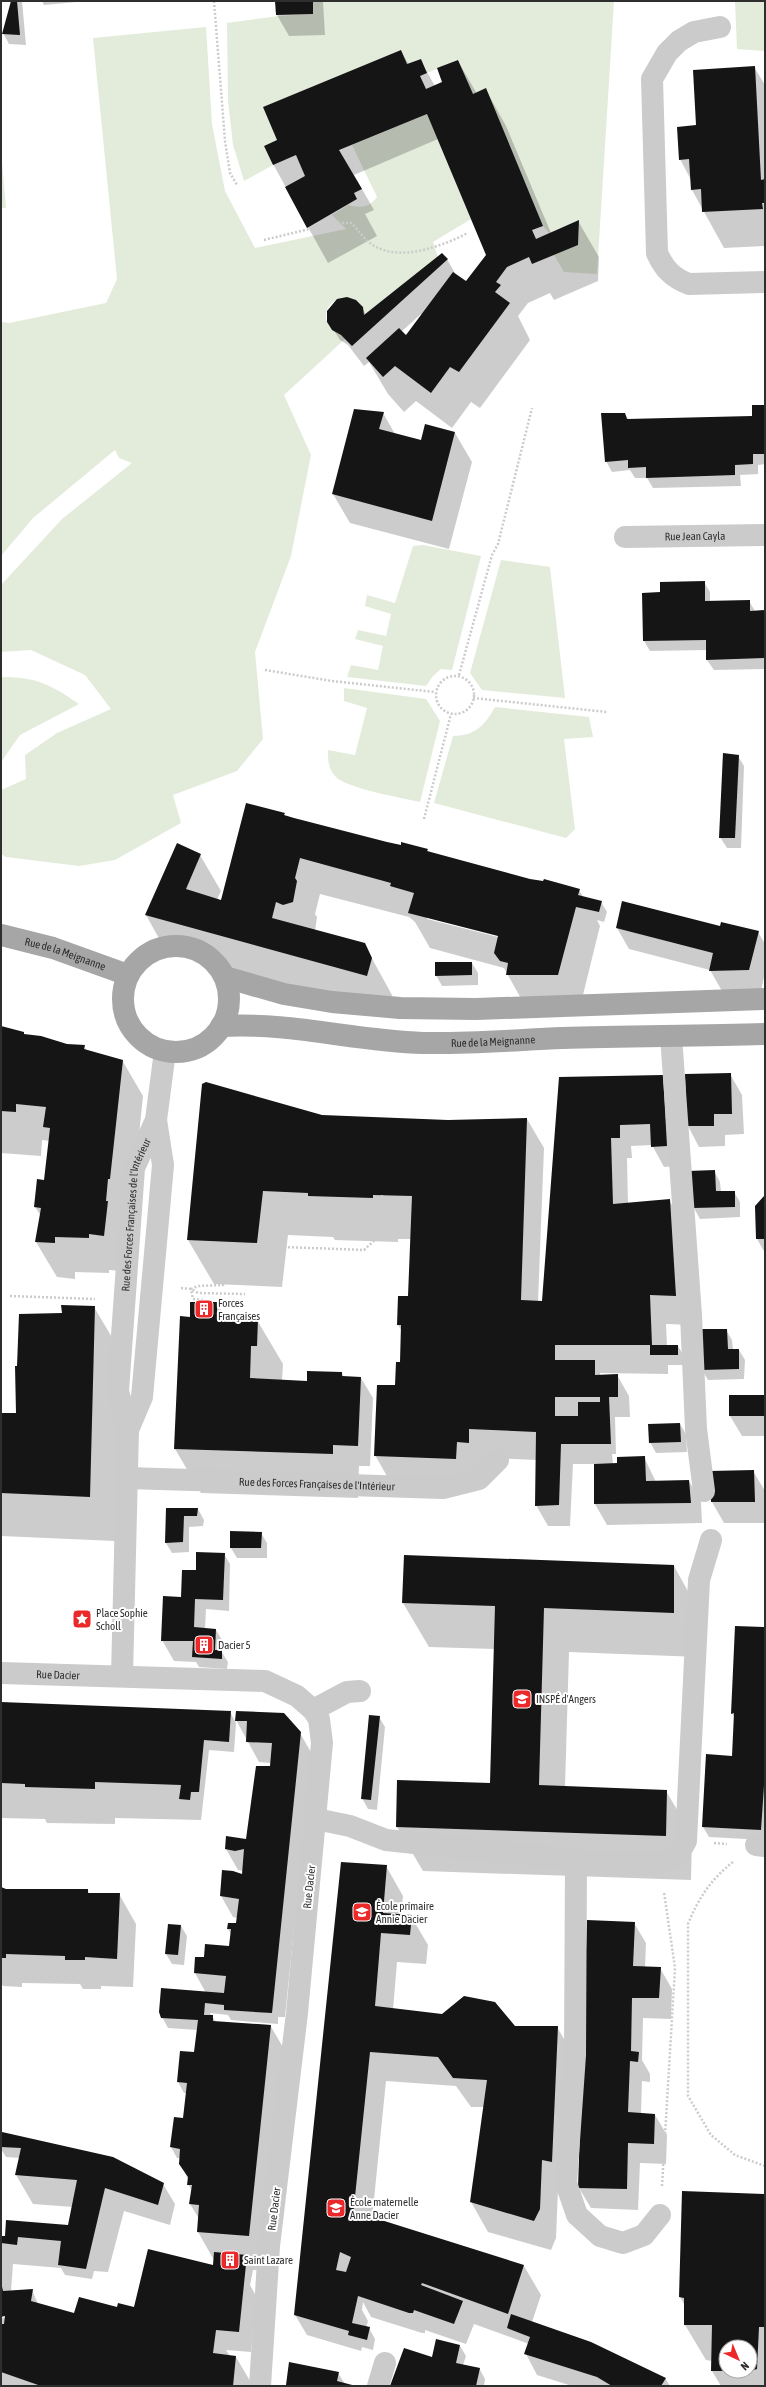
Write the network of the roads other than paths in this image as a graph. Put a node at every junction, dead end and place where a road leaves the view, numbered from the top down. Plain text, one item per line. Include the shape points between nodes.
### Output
1 (720, 27) dead end
2 (765, 282) edge
3 (765, 535) edge
4 (625, 537) dead end
5 (1, 935) edge
6 (128, 975) junction
7 (225, 977) junction
8 (765, 999) edge
9 (222, 1026) junction
10 (765, 1034) edge
11 (671, 1036) junction
12 (165, 1051) junction
13 (156, 1120) junction
14 (128, 1430) junction
15 (498, 1460) dead end
16 (127, 1478) junction
17 (704, 1491) dead end
18 (711, 1540) dead end
19 (1, 1673) edge
20 (122, 1676) junction
21 (360, 1691) dead end
22 (313, 1710) junction
23 (316, 1819) junction
24 (576, 1861) junction
25 (660, 2215) road end
26 (385, 2363) dead end
27 (260, 2386) edge
28 (378, 2386) edge

1 - 2 street via 694,32 679,41 667,53 652,79 657,253 661,264 669,273 689,284
3 - 4 street, Rue Jean Cayla
5 - 6 main road, Rue de la Meignanne via 53,948
6 - 7 main road via 149,953 170,946 195,949 209,957
6 - 12 main road via 123,994 126,1016 139,1036 147,1043
7 - 8 main road via 284,994 332,1002 400,1008
7 - 9 main road via 229,1007
9 - 11 main road, Rue de la Meignanne via 281,1026 341,1036 456,1044 561,1038
9 - 12 main road via 214,1037 195,1049 184,1052
10 - 11 main road, Rue de la Meignanne
11 - 17 street via 691,1315 696,1429
12 - 13 street, Rue des Forces Françaises de l'Intérieur
13 - 14 street, Rue des Forces Françaises de l'Intérieur via 163,1166 142,1397
13 - 14 street, Rue des Forces Françaises de l'Intérieur via 134,1168 118,1391
14 - 16 street, Rue des Forces Françaises de l'Intérieur
15 - 16 street, Rue des Forces Françaises de l'Intérieur via 479,1479 443,1488
16 - 20 street, Rue des Forces Françaises de l'Intérieur
18 - 24 street via 699,1580 686,1841 678,1855 660,1863 622,1865
19 - 20 street, Rue Dacier
20 - 22 street, Rue Dacier via 265,1681 292,1692
21 - 22 street via 347,1692
22 - 23 street, Rue Dacier via 322,1730
23 - 24 street via 350,1826 386,1840
23 - 27 street, Rue Dacier via 297,2013 269,2246
24 - 25 street via 575,2055 566,2183 577,2215 600,2236 623,2243 644,2235
26 - 28 street

